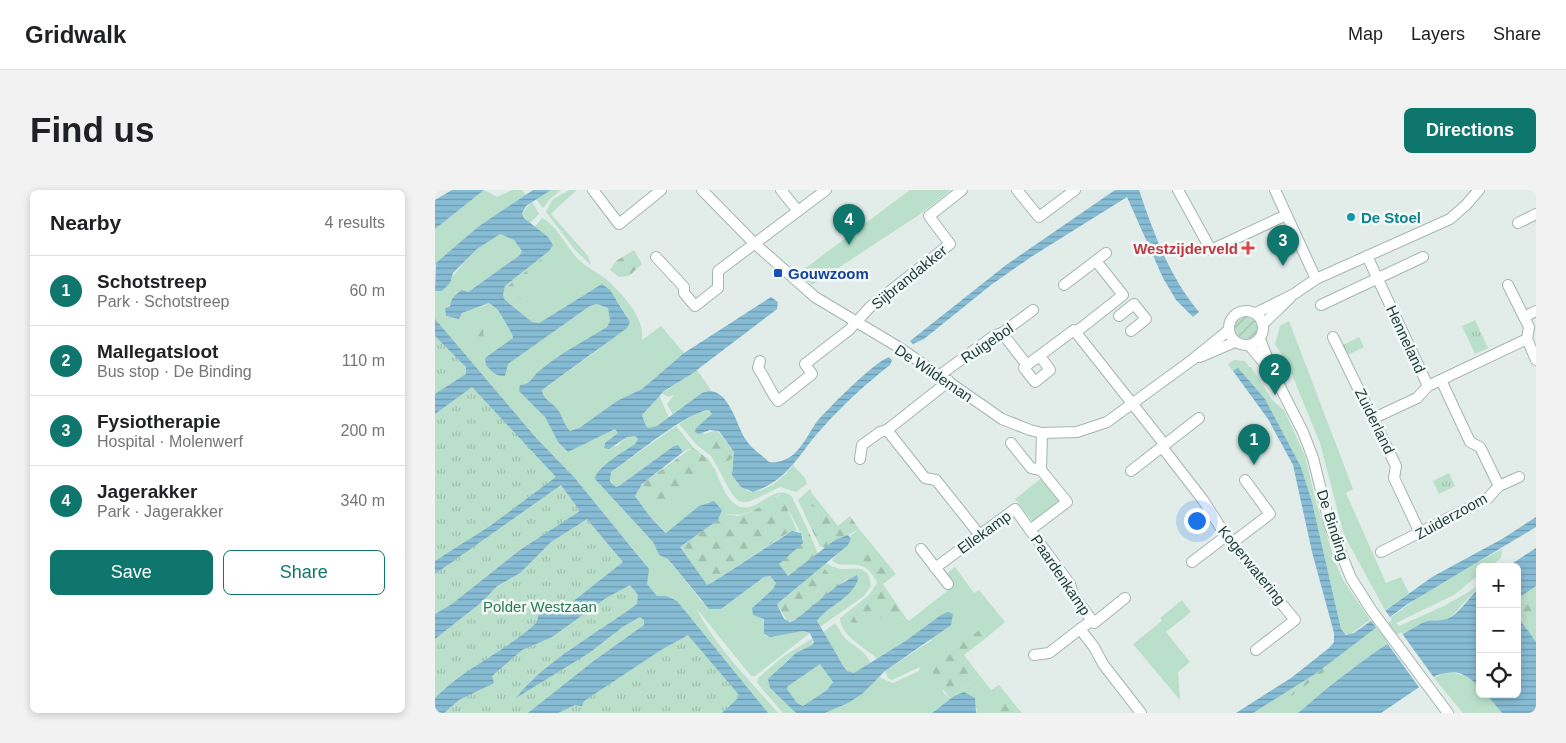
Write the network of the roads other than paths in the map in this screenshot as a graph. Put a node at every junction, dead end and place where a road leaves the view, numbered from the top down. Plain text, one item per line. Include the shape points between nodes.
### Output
1 (593, 190) edge
2 (661, 190) edge
3 (702, 190) edge
4 (781, 190) edge
5 (826, 190) edge
6 (962, 190) edge
7 (1017, 190) edge
8 (1075, 190) edge
9 (1178, 190) edge
10 (1275, 190) edge
11 (1479, 190) edge
12 (797, 211) junction
13 (1536, 214) edge
14 (1286, 215) junction
15 (1518, 223) dead end
16 (754, 243) junction
17 (1106, 253) dead end
18 (656, 256) dead end
19 (1367, 256) junction
20 (1423, 257) dead end
21 (1096, 261) junction
22 (1377, 278) junction
23 (1316, 279) junction
24 (1508, 284) dead end
25 (1064, 285) dead end
26 (1294, 294) junction
27 (1123, 295) junction
28 (1321, 305) dead end
29 (1132, 306) junction
30 (1033, 310) dead end
31 (1536, 311) edge
32 (1256, 313) junction
33 (1119, 316) dead end
34 (1524, 317) junction
35 (857, 323) junction
36 (1263, 324) junction
37 (1229, 330) junction
38 (1131, 331) dead end
39 (1076, 332) junction
40 (1002, 334) junction
41 (1333, 337) dead end
42 (1260, 339) junction
43 (1527, 339) junction
44 (1235, 342) junction
45 (1249, 345) junction
46 (1040, 356) junction
47 (1192, 360) junction
48 (1536, 360) edge
49 (760, 361) dead end
50 (1027, 365) junction
51 (940, 375) junction
52 (1274, 375) junction
53 (1441, 380) junction
54 (949, 381) junction
55 (1428, 386) junction
56 (1133, 404) junction
57 (1199, 418) dead end
58 (1372, 420) junction
59 (887, 430) junction
60 (1042, 433) junction
61 (1011, 443) dead end
62 (1163, 446) junction
63 (860, 458) dead end
64 (1041, 470) junction
65 (1131, 471) dead end
66 (1519, 477) dead end
67 (1245, 480) dead end
68 (1499, 486) junction
69 (1030, 530) junction
70 (1420, 533) junction
71 (979, 534) junction
72 (1229, 540) junction
73 (921, 550) dead end
74 (1381, 552) dead end
75 (1192, 562) dead end
76 (935, 568) junction
77 (948, 584) dead end
78 (1125, 598) dead end
79 (1092, 620) junction
80 (1080, 629) junction
81 (1256, 650) dead end
82 (1034, 655) dead end
83 (1141, 713) edge
84 (1448, 713) edge

1 - 2 street via 619,224
3 - 16 street, De Wildeman
4 - 12 street
5 - 12 street
6 - 35 street, Sijbrandakker via 929,216 950,244 870,307
7 - 8 street via 1042,221
9 - 14 street via 1211,250
10 - 14 street
11 - 19 street via 1450,219
12 - 16 street
13 - 15 street
14 - 23 street
16 - 18 street via 717,271 718,288 695,306 684,293 684,287
16 - 35 street, De Wildeman via 815,297
17 - 21 street
19 - 22 street, Henneland
19 - 23 street
20 - 22 street
21 - 25 street
21 - 27 street
22 - 28 street
22 - 55 street, Henneland
23 - 26 street
24 - 34 street
26 - 32 street
26 - 36 street
27 - 29 street
27 - 39 street
29 - 33 street
29 - 38 street via 1135,304 1146,319
30 - 40 street, Ruigebol
31 - 34 street
32 - 36 street
32 - 37 street via 1241,311 1234,315
34 - 43 street via 1529,327
35 - 49 street via 805,364 813,374 778,401 758,368
35 - 51 street, De Wildeman
36 - 42 street
37 - 44 street
37 - 47 street, De Wildeman
39 - 46 street via 1074,330
39 - 56 street, Kogerwatering
40 - 50 street
40 - 51 street, Ruigebol via 995,335
41 - 58 street, Zuiderland
42 - 45 street
42 - 52 street, De Binding
43 - 48 street
43 - 53 street, Henneland
44 - 45 street
44 - 47 street, De Wildeman
45 - 52 street, De Binding
46 - 50 street
46 - 50 street via 1050,370 1035,382 1024,368
47 - 56 street, De Wildeman
51 - 54 street, De Wildeman
52 - 84 street, De Binding via 1313,458 1338,551 1351,578
53 - 55 street, Henneland
53 - 68 street, Henneland via 1470,442 1480,446
54 - 59 street
54 - 60 street, De Wildeman via 1002,420
55 - 58 street via 1417,398
56 - 60 street, De Wildeman via 1092,428
56 - 62 street, Kogerwatering
57 - 62 street
58 - 70 street, Zuiderland via 1396,466 1394,478
59 - 63 street via 862,446
59 - 71 street via 925,478 937,480
60 - 64 street
61 - 64 street, Ellekamp via 1031,468
62 - 65 street
62 - 72 street, Kogerwatering
64 - 69 street, Ellekamp via 1067,502
66 - 68 street, Zuiderzoom
67 - 72 street via 1271,514
68 - 70 street, Zuiderzoom via 1488,498
69 - 71 street, Ellekamp via 1015,509
69 - 79 street, Paardenkamp via 1071,584 1073,595
70 - 74 street, Zuiderzoom
71 - 76 street, Ellekamp
72 - 75 street
72 - 81 street, Kogerwatering via 1295,620
73 - 76 street
76 - 77 street
78 - 79 street, Paardenkamp via 1094,623
79 - 80 street, Paardenkamp
80 - 82 street via 1049,653
80 - 83 street, Paardenkamp

